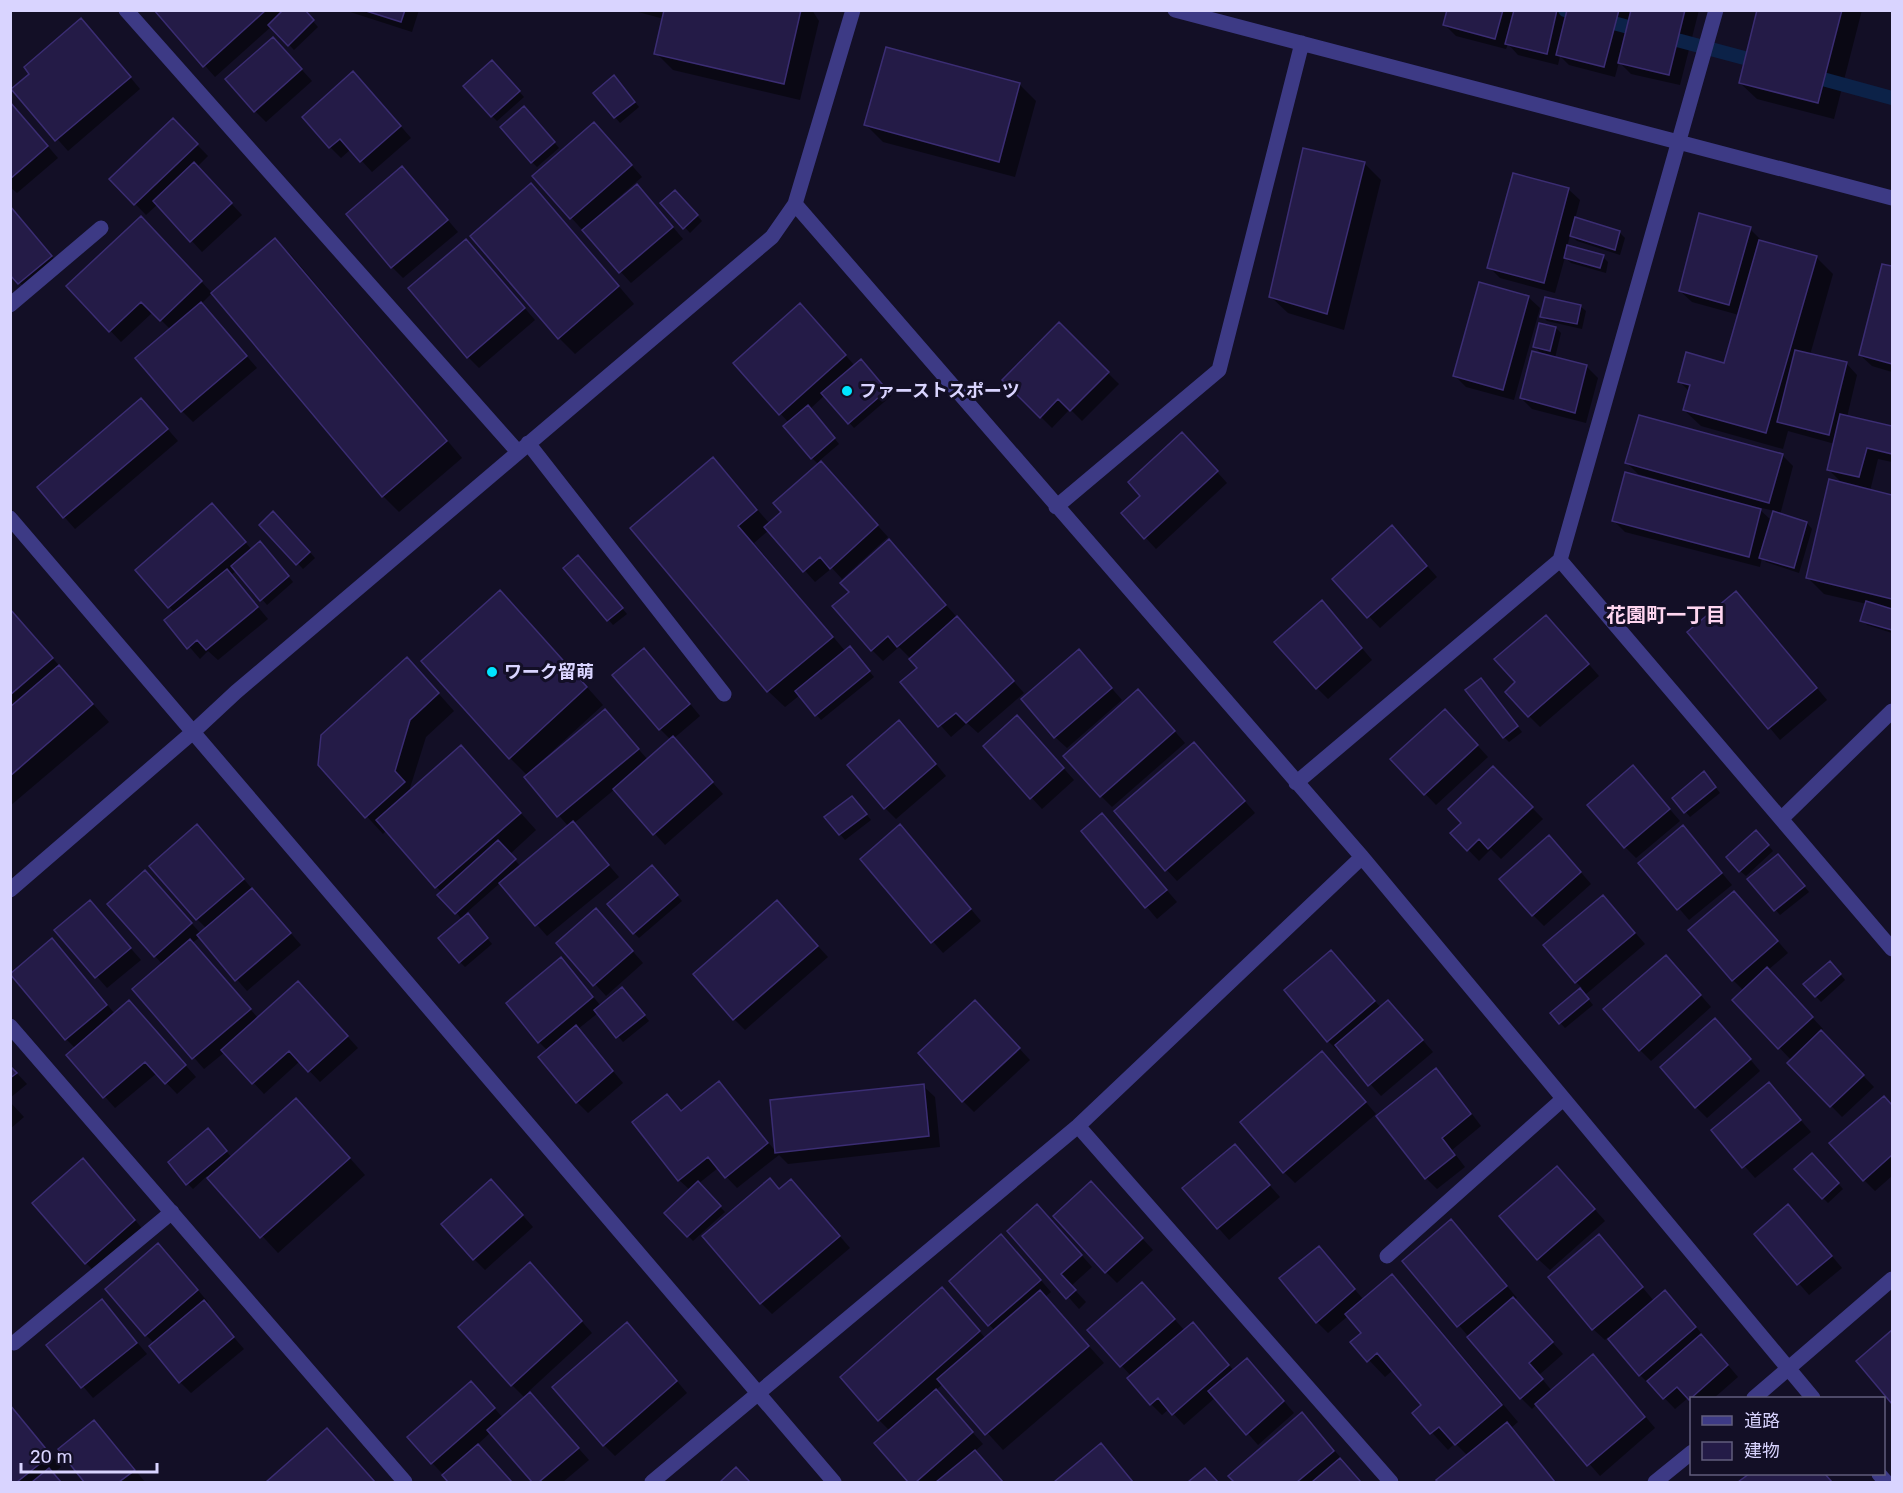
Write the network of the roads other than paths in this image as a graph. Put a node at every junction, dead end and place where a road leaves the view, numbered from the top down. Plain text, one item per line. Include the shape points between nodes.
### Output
1 (126, 10) edge
2 (853, 10) edge
3 (1175, 10) edge
4 (1716, 10) edge
5 (1302, 44) junction
6 (1679, 141) junction
7 (1893, 198) edge
8 (795, 204) junction
9 (101, 228) dead end
10 (10, 305) edge
11 (523, 448) junction
12 (1056, 507) junction
13 (10, 518) edge
14 (1560, 560) junction
15 (724, 694) dead end
16 (1893, 711) edge
17 (193, 732) junction
18 (1296, 783) junction
19 (1781, 819) junction
20 (1362, 857) junction
21 (10, 890) edge
22 (1893, 949) edge
23 (10, 1026) edge
24 (1563, 1099) junction
25 (1078, 1126) junction
26 (172, 1212) junction
27 (1387, 1257) dead end
28 (1893, 1279) edge
29 (14, 1343) dead end
30 (1788, 1369) junction
31 (757, 1394) junction
32 (1755, 1397) edge
33 (1813, 1397) edge
34 (1690, 1454) edge
35 (405, 1482) edge
36 (652, 1482) edge
37 (834, 1482) edge
38 (1391, 1482) edge
39 (1655, 1482) edge

1 - 11 street
2 - 8 street
3 - 5 street
4 - 6 street
5 - 6 street
5 - 12 street via 1219,370
6 - 7 street
6 - 14 street
8 - 11 street via 772,237
8 - 12 street
9 - 10 street
11 - 15 street
11 - 17 street
12 - 18 street
13 - 17 street
14 - 18 street
14 - 19 street
16 - 19 street
17 - 21 street
17 - 31 street
18 - 20 street
19 - 22 street
20 - 24 street
20 - 25 street
23 - 26 street
24 - 27 street
24 - 30 street
25 - 31 street
25 - 38 street
26 - 29 street
26 - 35 street
28 - 30 street
30 - 32 street
30 - 33 street
31 - 36 street
31 - 37 street
34 - 39 street

